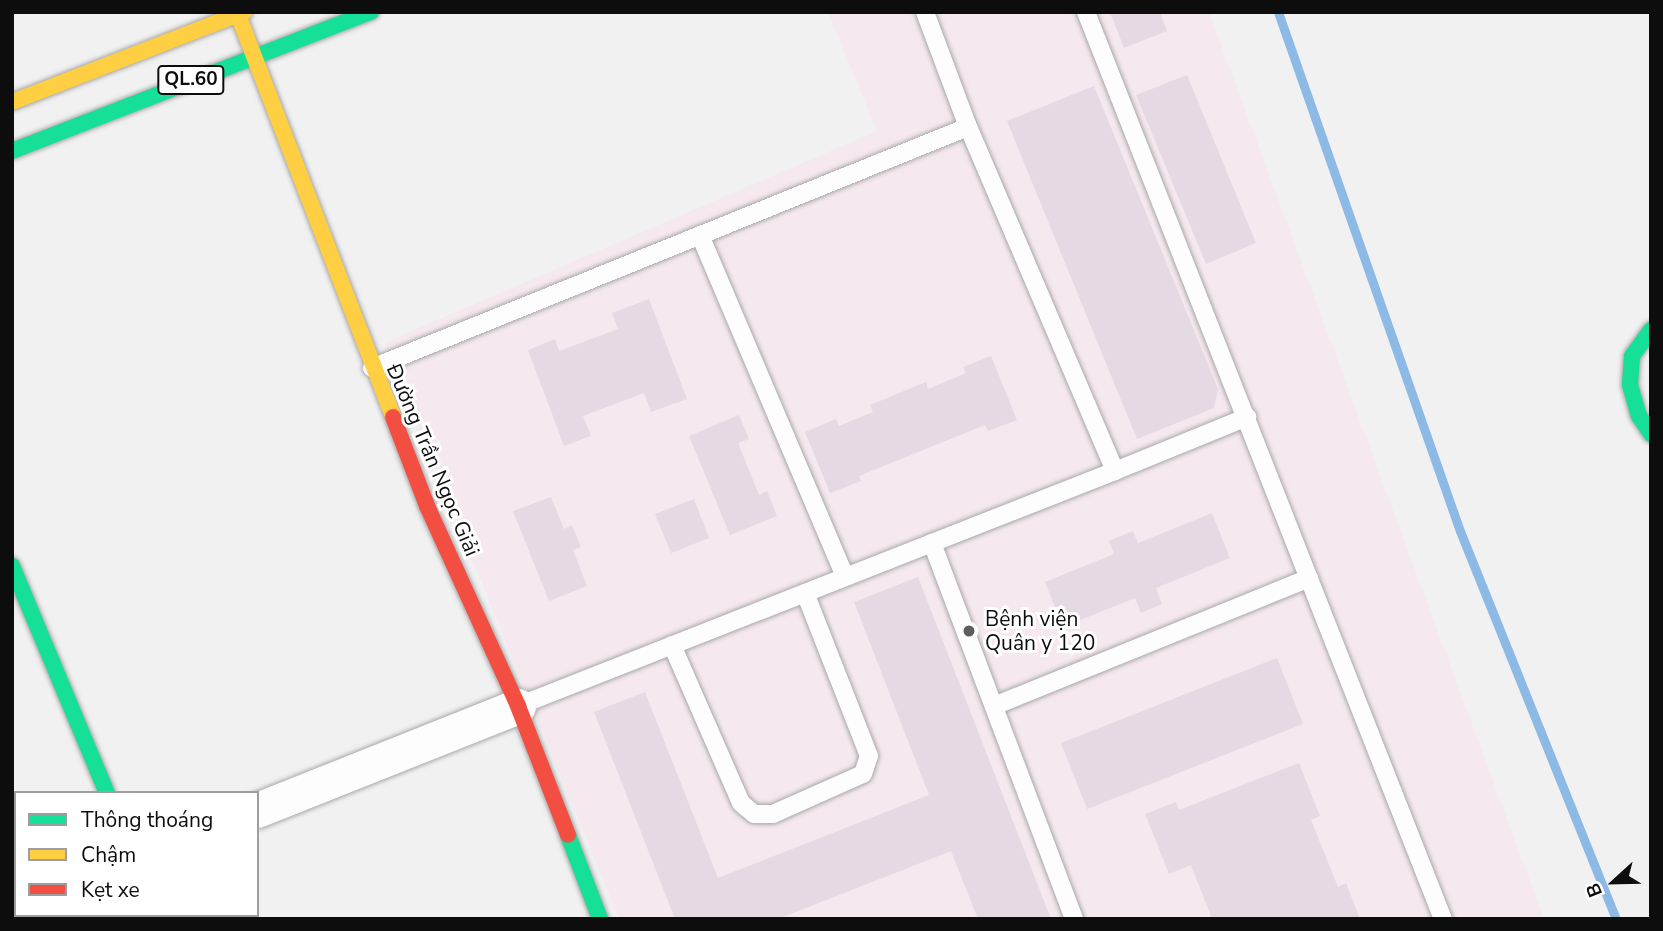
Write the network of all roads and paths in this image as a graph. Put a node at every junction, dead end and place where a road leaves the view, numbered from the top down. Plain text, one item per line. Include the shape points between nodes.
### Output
1 (371, 12) edge
2 (925, 12) edge
3 (1086, 12) edge
4 (240, 13) edge
5 (253, 56) junction
6 (12, 102) edge
7 (968, 127) junction
8 (12, 151) edge
9 (700, 235) junction
10 (1651, 330) edge
11 (372, 368) junction
12 (1247, 418) junction
13 (1651, 435) edge
14 (1115, 471) junction
15 (932, 543) junction
16 (12, 566) edge
17 (845, 577) junction
18 (1309, 578) junction
19 (805, 593) junction
20 (672, 645) junction
21 (518, 706) junction
22 (993, 706) junction
23 (106, 791) edge
24 (259, 809) edge
25 (600, 919) edge
26 (1074, 919) edge
27 (1443, 919) edge

1 - 5 main road, QL.60
2 - 7 lane
3 - 12 lane
4 - 5 main road, Đường Trần Ngọc Giải
4 - 6 main road, QL.60
5 - 8 main road, QL.60
5 - 11 main road, Đường Trần Ngọc Giải
7 - 9 lane
7 - 14 lane
9 - 11 lane
9 - 17 lane
10 - 13 main road via 1632,356 1630,385 1639,416
11 - 21 main road, Đường Trần Ngọc Giải via 427,506
12 - 14 lane
12 - 18 lane
14 - 15 lane
15 - 17 lane
15 - 22 lane
16 - 23 main road
17 - 19 lane
18 - 22 lane
18 - 27 lane
19 - 20 lane
19 - 20 lane via 869,756 863,774 773,814 754,814 741,803
20 - 21 lane
21 - 24 street
21 - 25 main road, Đường Trần Ngọc Giải
22 - 26 lane

